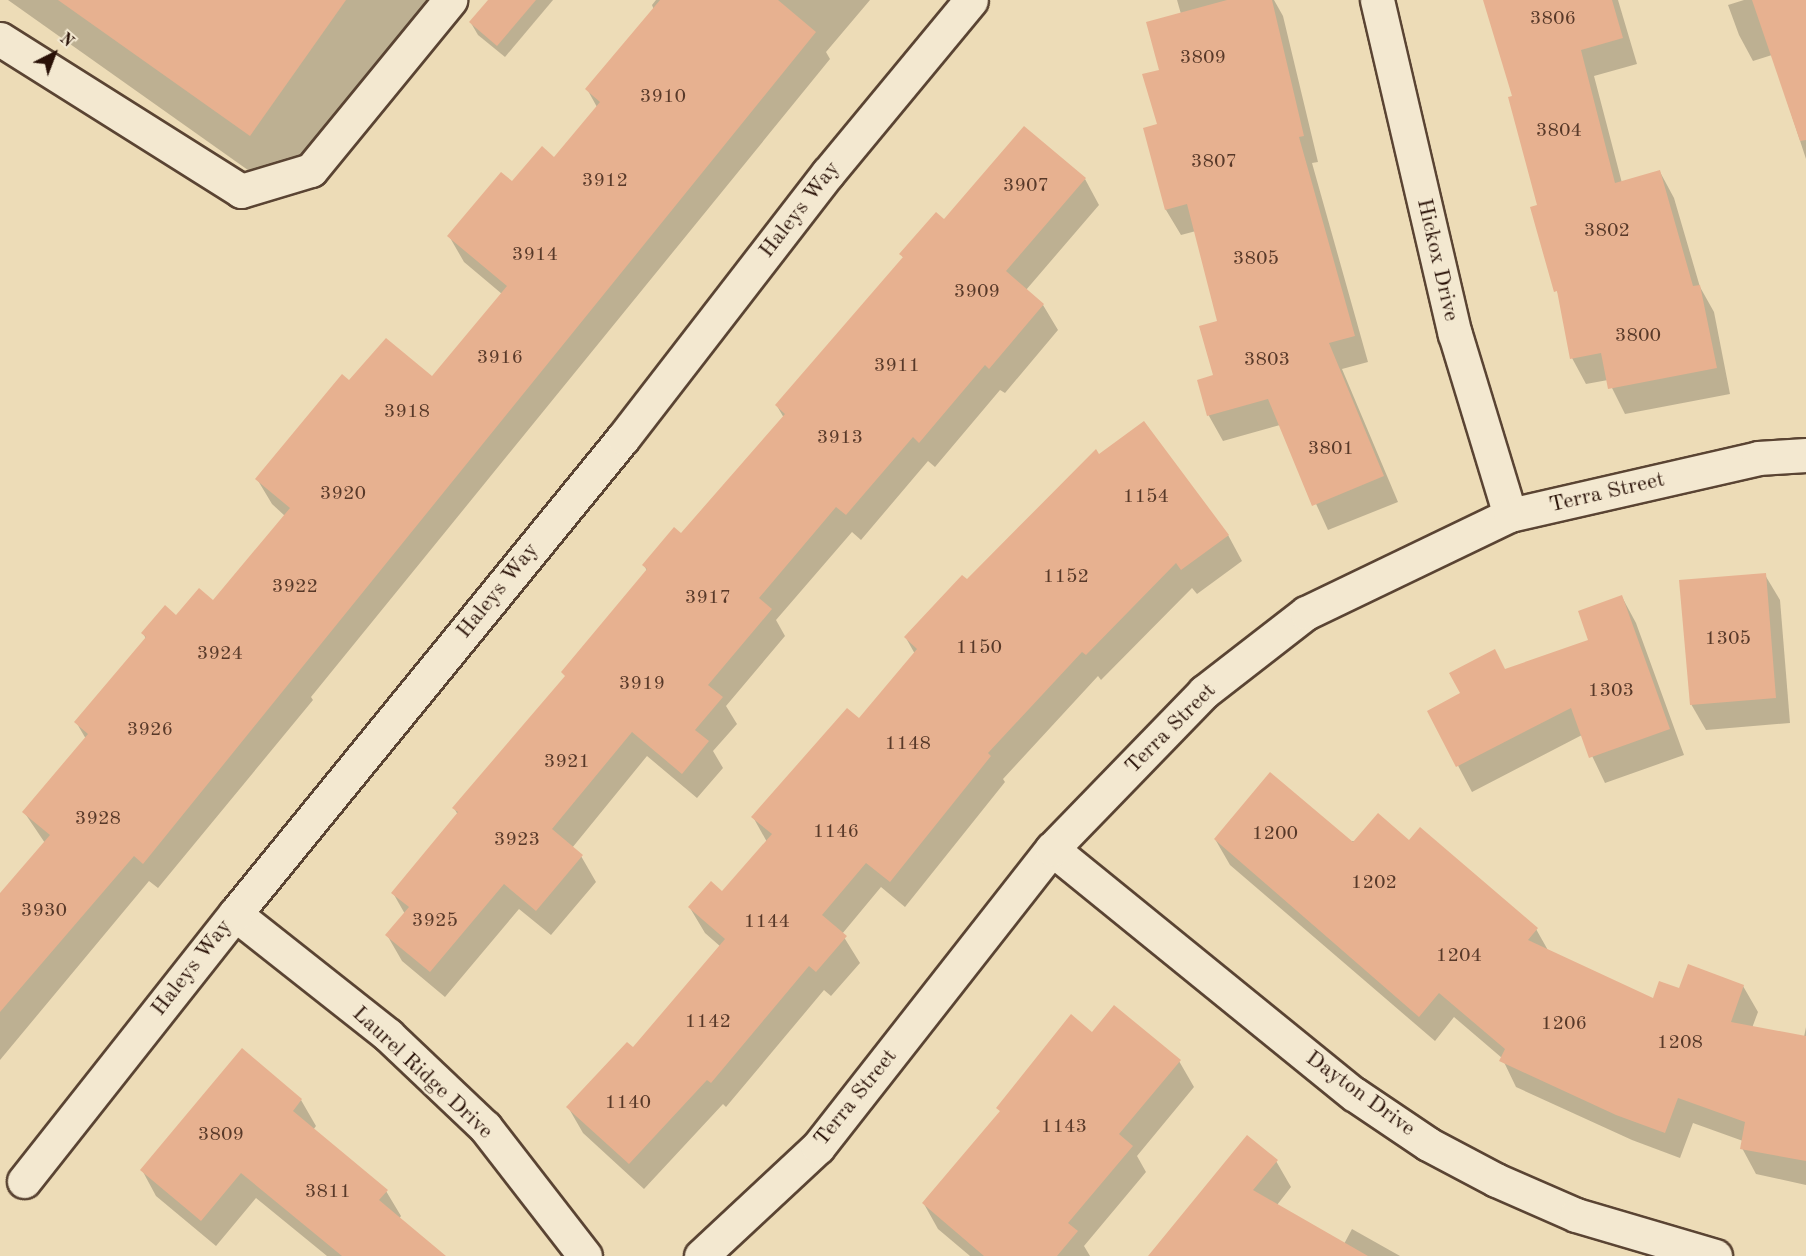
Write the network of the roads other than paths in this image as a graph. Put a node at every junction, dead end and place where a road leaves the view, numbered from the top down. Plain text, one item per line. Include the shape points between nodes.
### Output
1 (450, 0) edge
2 (971, 0) edge
3 (1377, 0) edge
4 (0, 39) edge
5 (1806, 455) edge
6 (1510, 515) junction
7 (1052, 849) junction
8 (235, 914) junction
9 (24, 1181) dead end
10 (585, 1256) edge
11 (701, 1256) edge
12 (1715, 1256) edge

1 - 4 street via 312,170 241,191
2 - 8 street, Haleys Way via 828,173 623,438
3 - 6 street, Hickox Drive via 1455,334
5 - 6 street, Terra Street via 1758,458
6 - 7 street, Terra Street via 1306,613 1204,692
7 - 11 street, Terra Street via 818,1147
7 - 12 street, Dayton Drive via 1354,1094 1428,1144 1496,1180 1576,1215
8 - 9 street, Haleys Way
8 - 10 street, Laurel Ridge Drive via 388,1035 485,1126

